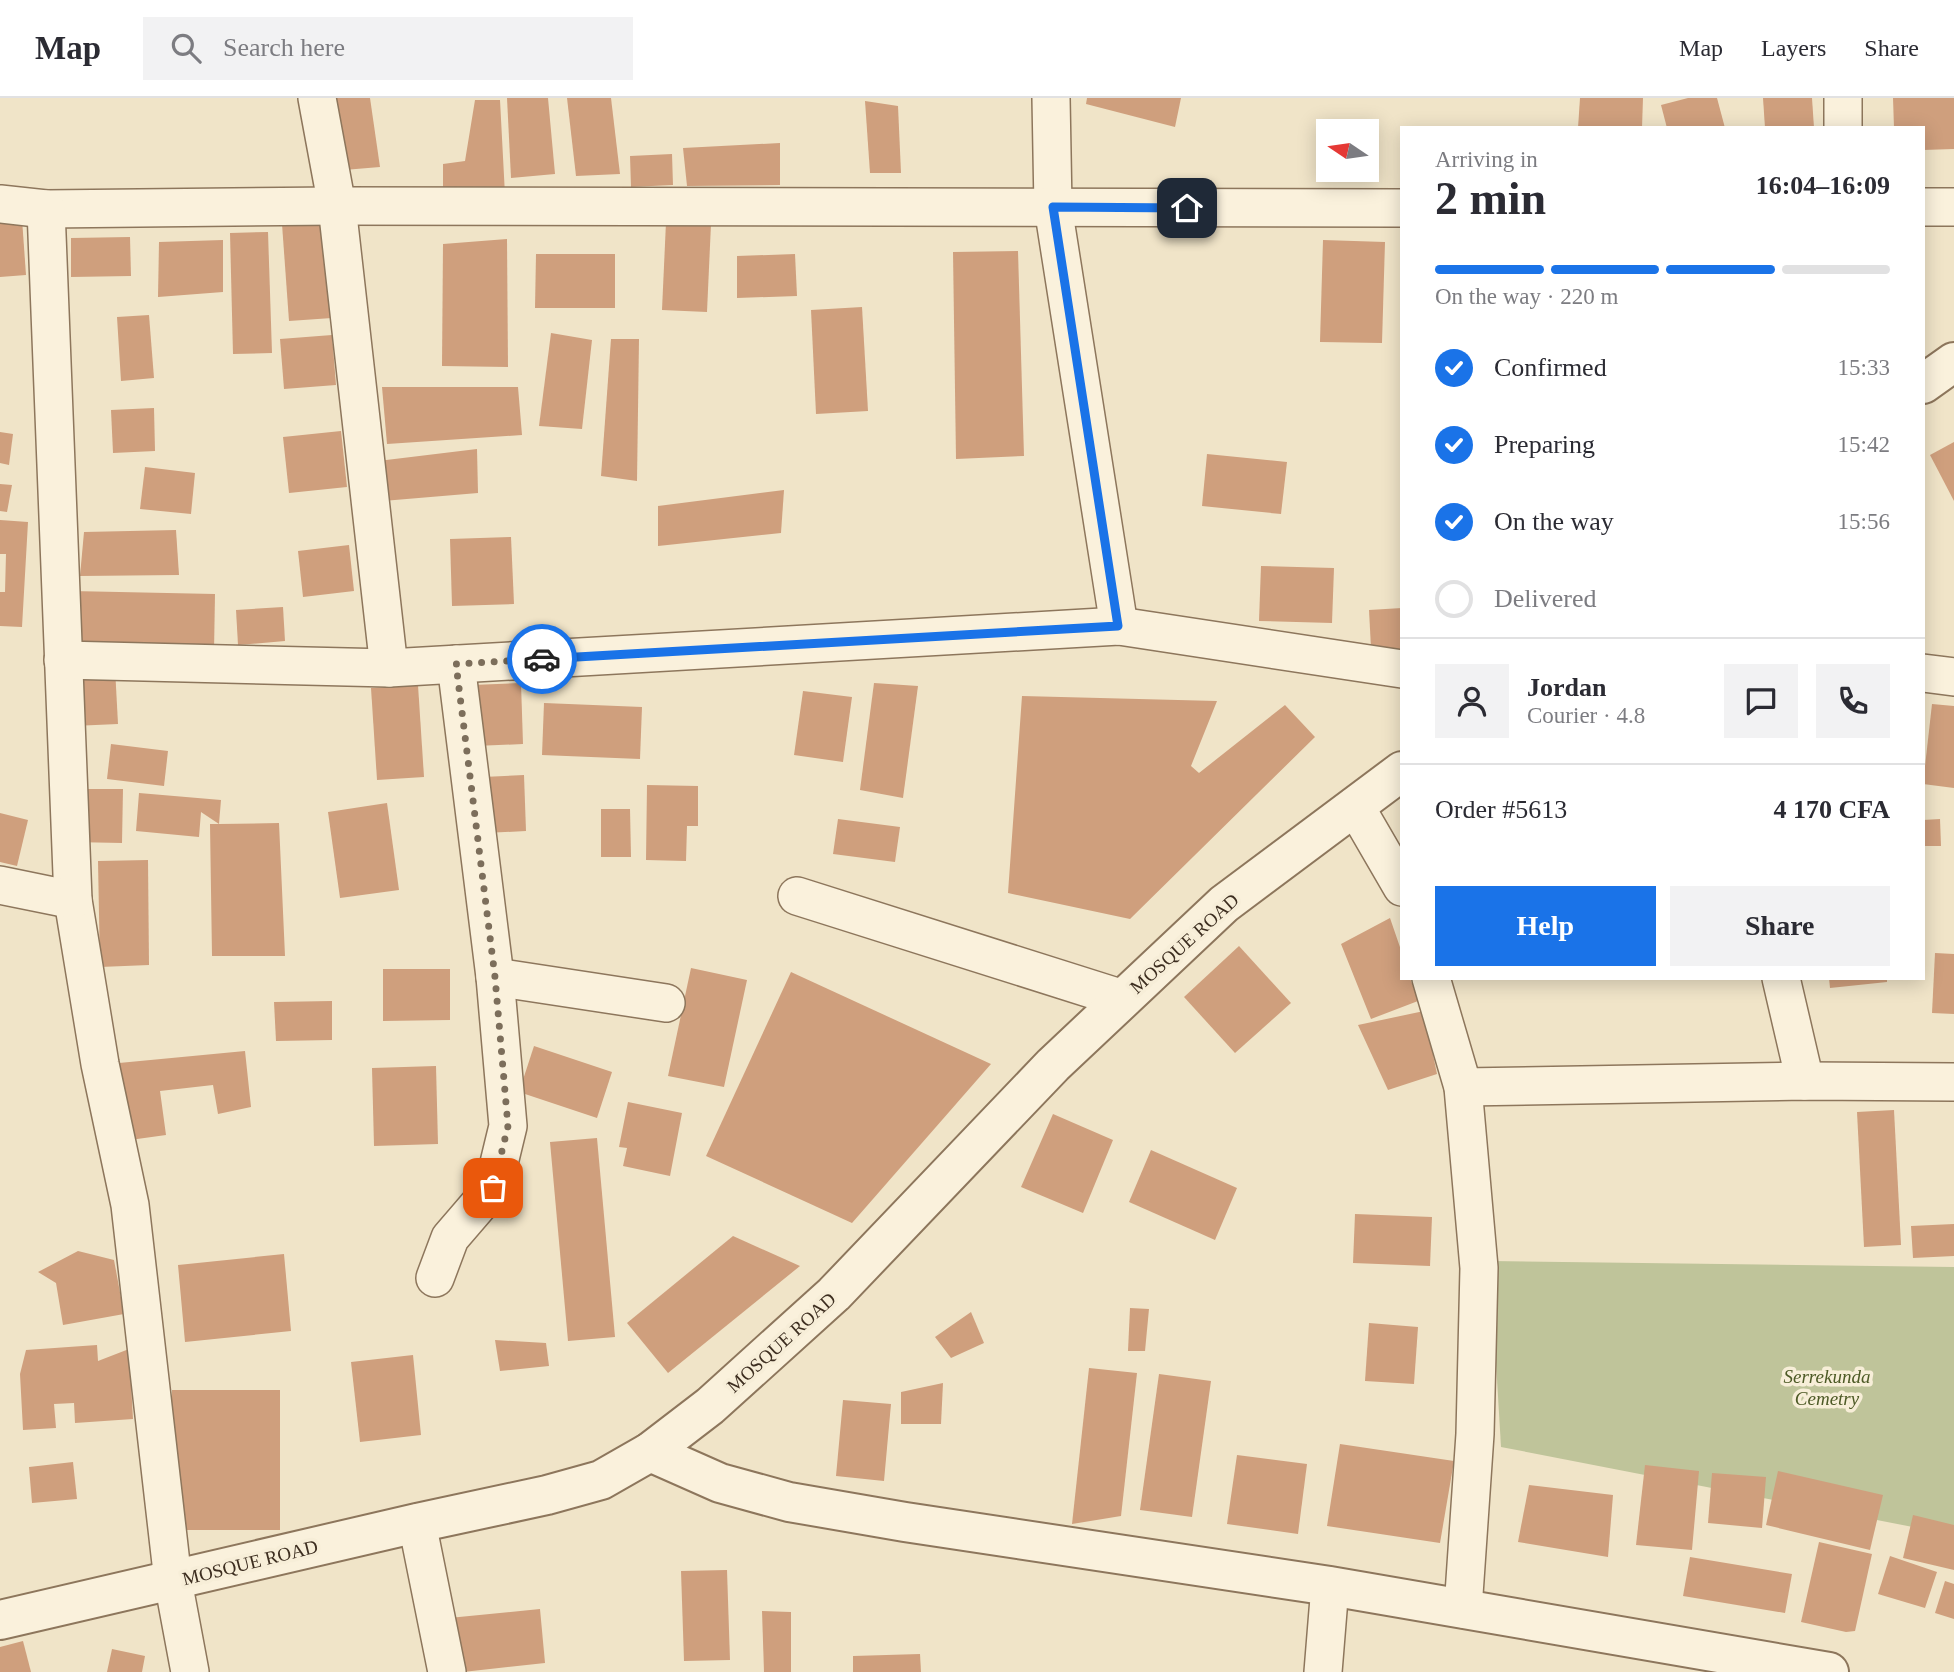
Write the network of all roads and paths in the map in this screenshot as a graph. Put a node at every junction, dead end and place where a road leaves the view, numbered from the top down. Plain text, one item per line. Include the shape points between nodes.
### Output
1 (317, 98) edge
2 (1051, 98) edge
3 (1843, 98) edge
4 (1843, 126) edge
5 (0, 204) edge
6 (337, 206) junction
7 (1053, 207) junction
8 (1925, 207) edge
9 (1954, 207) edge
10 (1400, 208) edge
11 (46, 209) junction
12 (1954, 362) edge
13 (1925, 383) edge
14 (1118, 626) junction
15 (63, 660) junction
16 (456, 664) junction
17 (389, 668) junction
18 (1400, 669) edge
19 (1925, 673) edge
20 (1954, 677) edge
21 (1400, 773) edge
22 (1355, 806) junction
23 (1400, 884) edge
24 (0, 885) edge
25 (797, 896) dead end
26 (73, 900) junction
27 (495, 977) junction
28 (1431, 980) edge
29 (1781, 980) edge
30 (1123, 999) junction
31 (666, 1003) dead end
32 (1805, 1081) junction
33 (1954, 1082) edge
34 (1463, 1087) junction
35 (435, 1278) dead end
36 (650, 1452) junction
37 (416, 1523) junction
38 (173, 1581) junction
39 (1330, 1586) junction
40 (1463, 1609) junction
41 (0, 1620) edge
42 (190, 1672) edge
43 (447, 1672) edge
44 (1323, 1672) edge
45 (1829, 1672) edge

1 - 6 street
2 - 7 street
3 - 4 street
5 - 11 street
6 - 7 street
6 - 11 street
6 - 17 street
7 - 10 street
7 - 14 street
8 - 9 street
11 - 15 street
12 - 13 street
14 - 16 street
14 - 18 street
15 - 17 street
15 - 26 street
16 - 17 street
16 - 27 street
19 - 20 street
21 - 22 street, MOSQUE ROAD
22 - 23 street
22 - 30 street, MOSQUE ROAD via 1224,904
24 - 26 street
25 - 30 street
26 - 38 street via 100,1064 130,1205
27 - 31 street
27 - 35 street via 508,1126 493,1188 450,1238
28 - 34 street
29 - 32 street
30 - 36 street, MOSQUE ROAD via 1053,1065 834,1294 710,1406
32 - 33 street
32 - 34 street
34 - 40 street via 1479,1268 1475,1434
36 - 37 street, MOSQUE ROAD via 601,1480
36 - 39 street via 720,1483 789,1502
37 - 38 street, MOSQUE ROAD
37 - 43 street
38 - 41 street, MOSQUE ROAD
38 - 42 street
39 - 40 street
39 - 44 street
40 - 45 street

